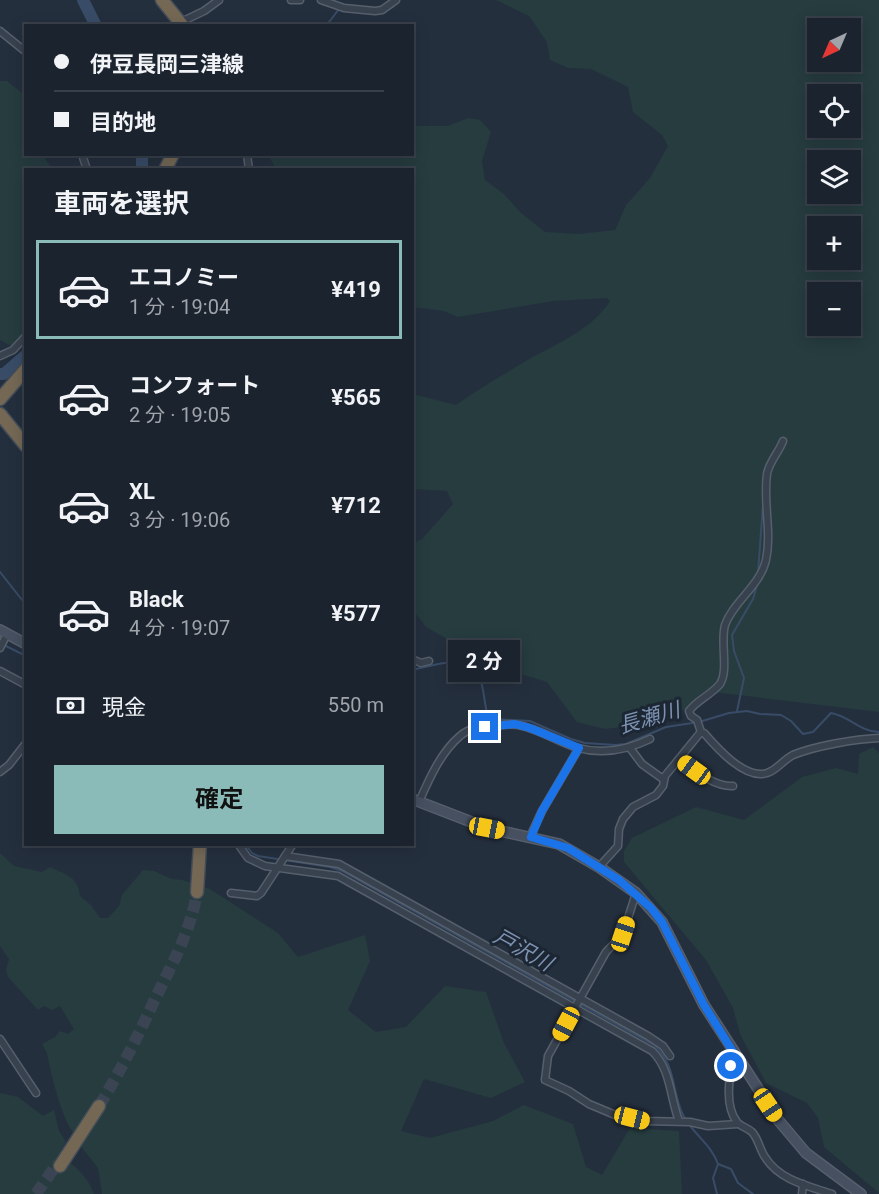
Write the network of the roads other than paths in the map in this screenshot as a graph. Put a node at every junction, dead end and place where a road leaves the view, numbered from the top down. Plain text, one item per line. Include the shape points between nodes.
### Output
1 (162, 0) edge
2 (219, 0) edge
3 (291, 0) edge
4 (300, 0) edge
5 (321, 0) edge
6 (396, 0) edge
7 (182, 24) edge
8 (0, 31) edge
9 (24, 50) edge
10 (24, 338) edge
11 (0, 356) edge
12 (24, 371) edge
13 (0, 399) edge
14 (0, 414) edge
15 (0, 421) edge
16 (783, 441) dead end
17 (24, 444) edge
18 (24, 451) edge
19 (4, 632) edge
20 (24, 643) edge
21 (0, 648) edge
22 (414, 660) edge
23 (429, 661) dead end
24 (0, 671) edge
25 (24, 684) edge
26 (701, 732) junction
27 (879, 738) edge
28 (650, 739) dead end
29 (24, 746) edge
30 (579, 748) junction
31 (630, 748) junction
32 (679, 759) junction
33 (0, 772) edge
34 (663, 778) junction
35 (734, 786) dead end
36 (416, 800) edge
37 (531, 837) junction
38 (199, 846) edge
39 (239, 846) edge
40 (292, 846) edge
41 (285, 857) junction
42 (279, 866) junction
43 (599, 867) junction
44 (196, 892) tunnel mouth
45 (231, 893) dead end
46 (636, 893) junction
47 (577, 1003) junction
48 (0, 1039) edge
49 (735, 1055) junction
50 (670, 1056) dead end
51 (36, 1093) dead end
52 (98, 1105) tunnel mouth
53 (679, 1121) junction
54 (738, 1124) junction
55 (58, 1165) tunnel mouth
56 (803, 1184) junction
57 (802, 1194) edge
58 (832, 1194) edge
59 (861, 1194) edge

1 - 7 highway
2 - 7 street
3 - 4 street
5 - 6 street via 344,8 375,11
8 - 9 street
10 - 11 street
12 - 13 highway
14 - 17 highway
15 - 18 highway
16 - 26 street via 767,476 769,546 764,568 727,619 722,638 722,679 690,709 689,714
19 - 20 main road
19 - 21 street
22 - 23 street
24 - 25 street
26 - 27 street via 744,769 760,774 770,772 795,755
26 - 32 street
28 - 31 street
29 - 33 street
30 - 31 street
30 - 36 street via 515,724 471,729 456,740
30 - 37 street
31 - 34 street via 642,764
32 - 34 street
32 - 35 street via 705,777
34 - 43 street via 663,786 656,795 633,807 623,819 618,846
36 - 37 main road via 487,828
37 - 43 main road via 559,844
38 - 44 highway
39 - 42 street via 254,862
40 - 41 street
41 - 42 street
41 - 47 street via 339,864
42 - 45 street via 257,896
42 - 47 street via 338,876
43 - 46 main road
46 - 47 street via 623,934 606,952
46 - 49 main road via 662,922 704,1005
47 - 50 street via 657,1042
47 - 53 street via 658,1056
47 - 53 street via 548,1056 545,1080 620,1117
48 - 51 street
49 - 54 street via 729,1093
49 - 59 main road via 791,1137 819,1164
52 - 55 highway
53 - 54 street via 708,1126
54 - 56 street via 753,1132 770,1163
56 - 57 street
56 - 58 street

